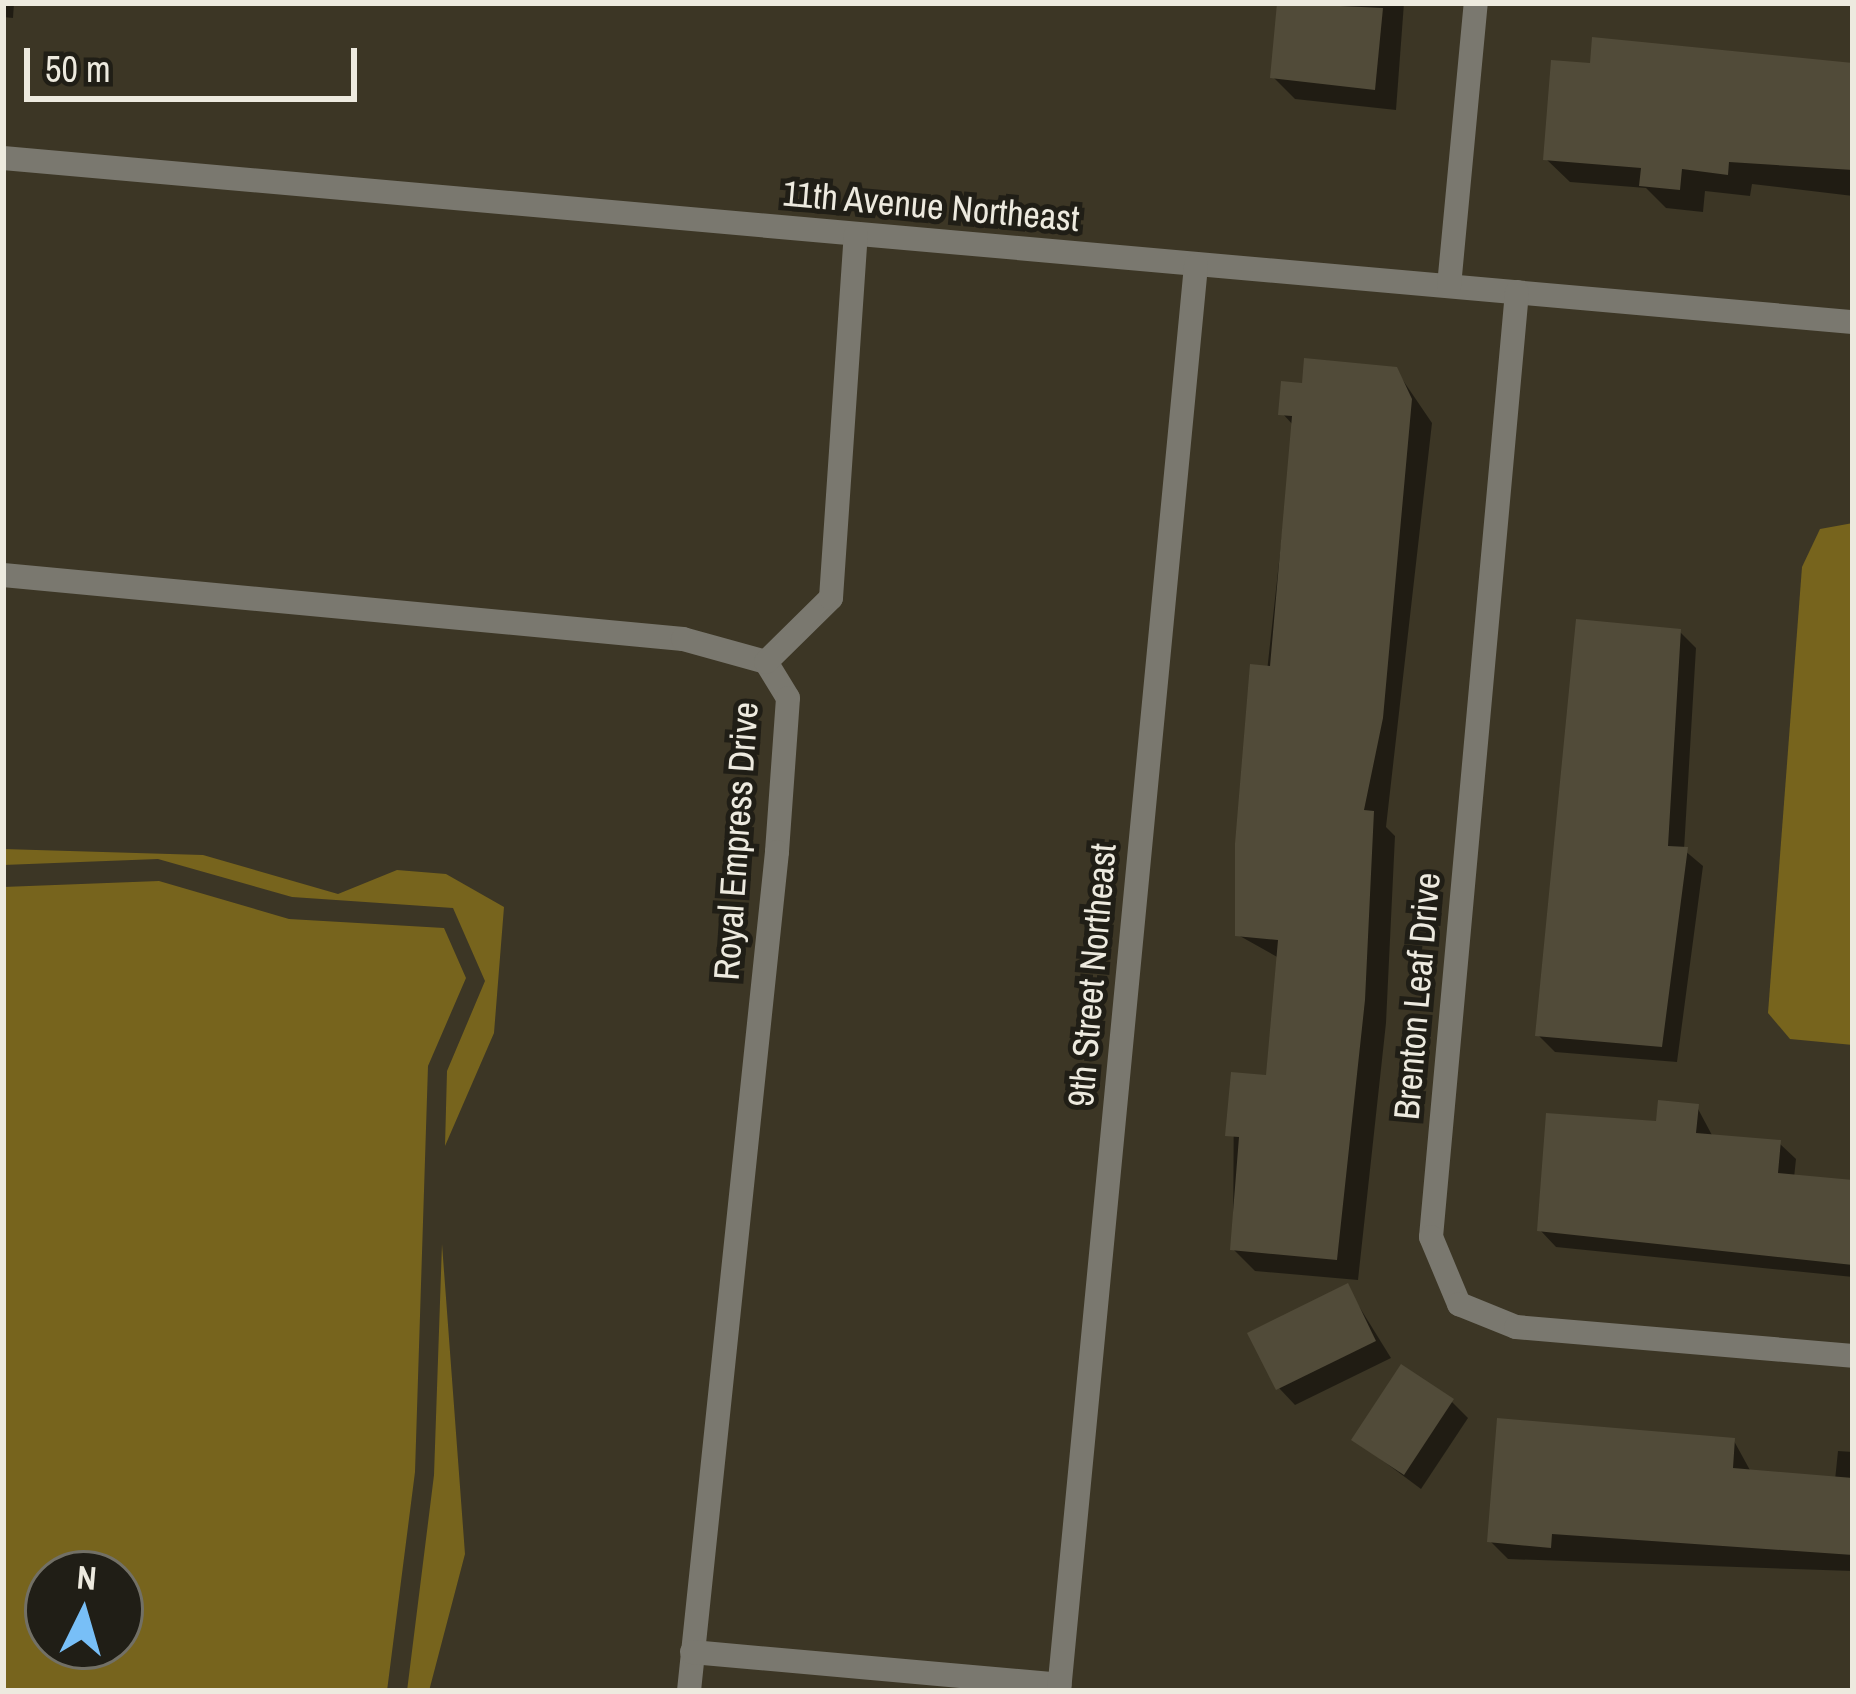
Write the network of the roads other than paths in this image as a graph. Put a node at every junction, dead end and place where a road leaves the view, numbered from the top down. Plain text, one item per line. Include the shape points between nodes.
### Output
1 (1476, 3) edge
2 (3, 158) edge
3 (856, 235) junction
4 (1196, 266) junction
5 (1449, 286) junction
6 (1516, 292) junction
7 (1853, 322) edge
8 (3, 575) edge
9 (766, 662) junction
10 (1853, 1356) edge
11 (692, 1652) junction
12 (1060, 1688) edge
13 (688, 1691) edge

1 - 5 street
2 - 3 street, 11th Avenue Northeast
3 - 4 street, 11th Avenue Northeast
3 - 9 street via 831,598
4 - 5 street, 11th Avenue Northeast
4 - 12 street, 9th Street Northeast
5 - 6 street, 11th Avenue Northeast
6 - 7 street, 11th Avenue Northeast
6 - 10 street, Brenton Leaf Drive via 1431,1237 1459,1304 1516,1327
8 - 9 street, Royal Empress Drive via 683,639
9 - 11 street, Royal Empress Drive via 788,698 780,808
11 - 12 street
11 - 13 street, Royal Empress Drive

